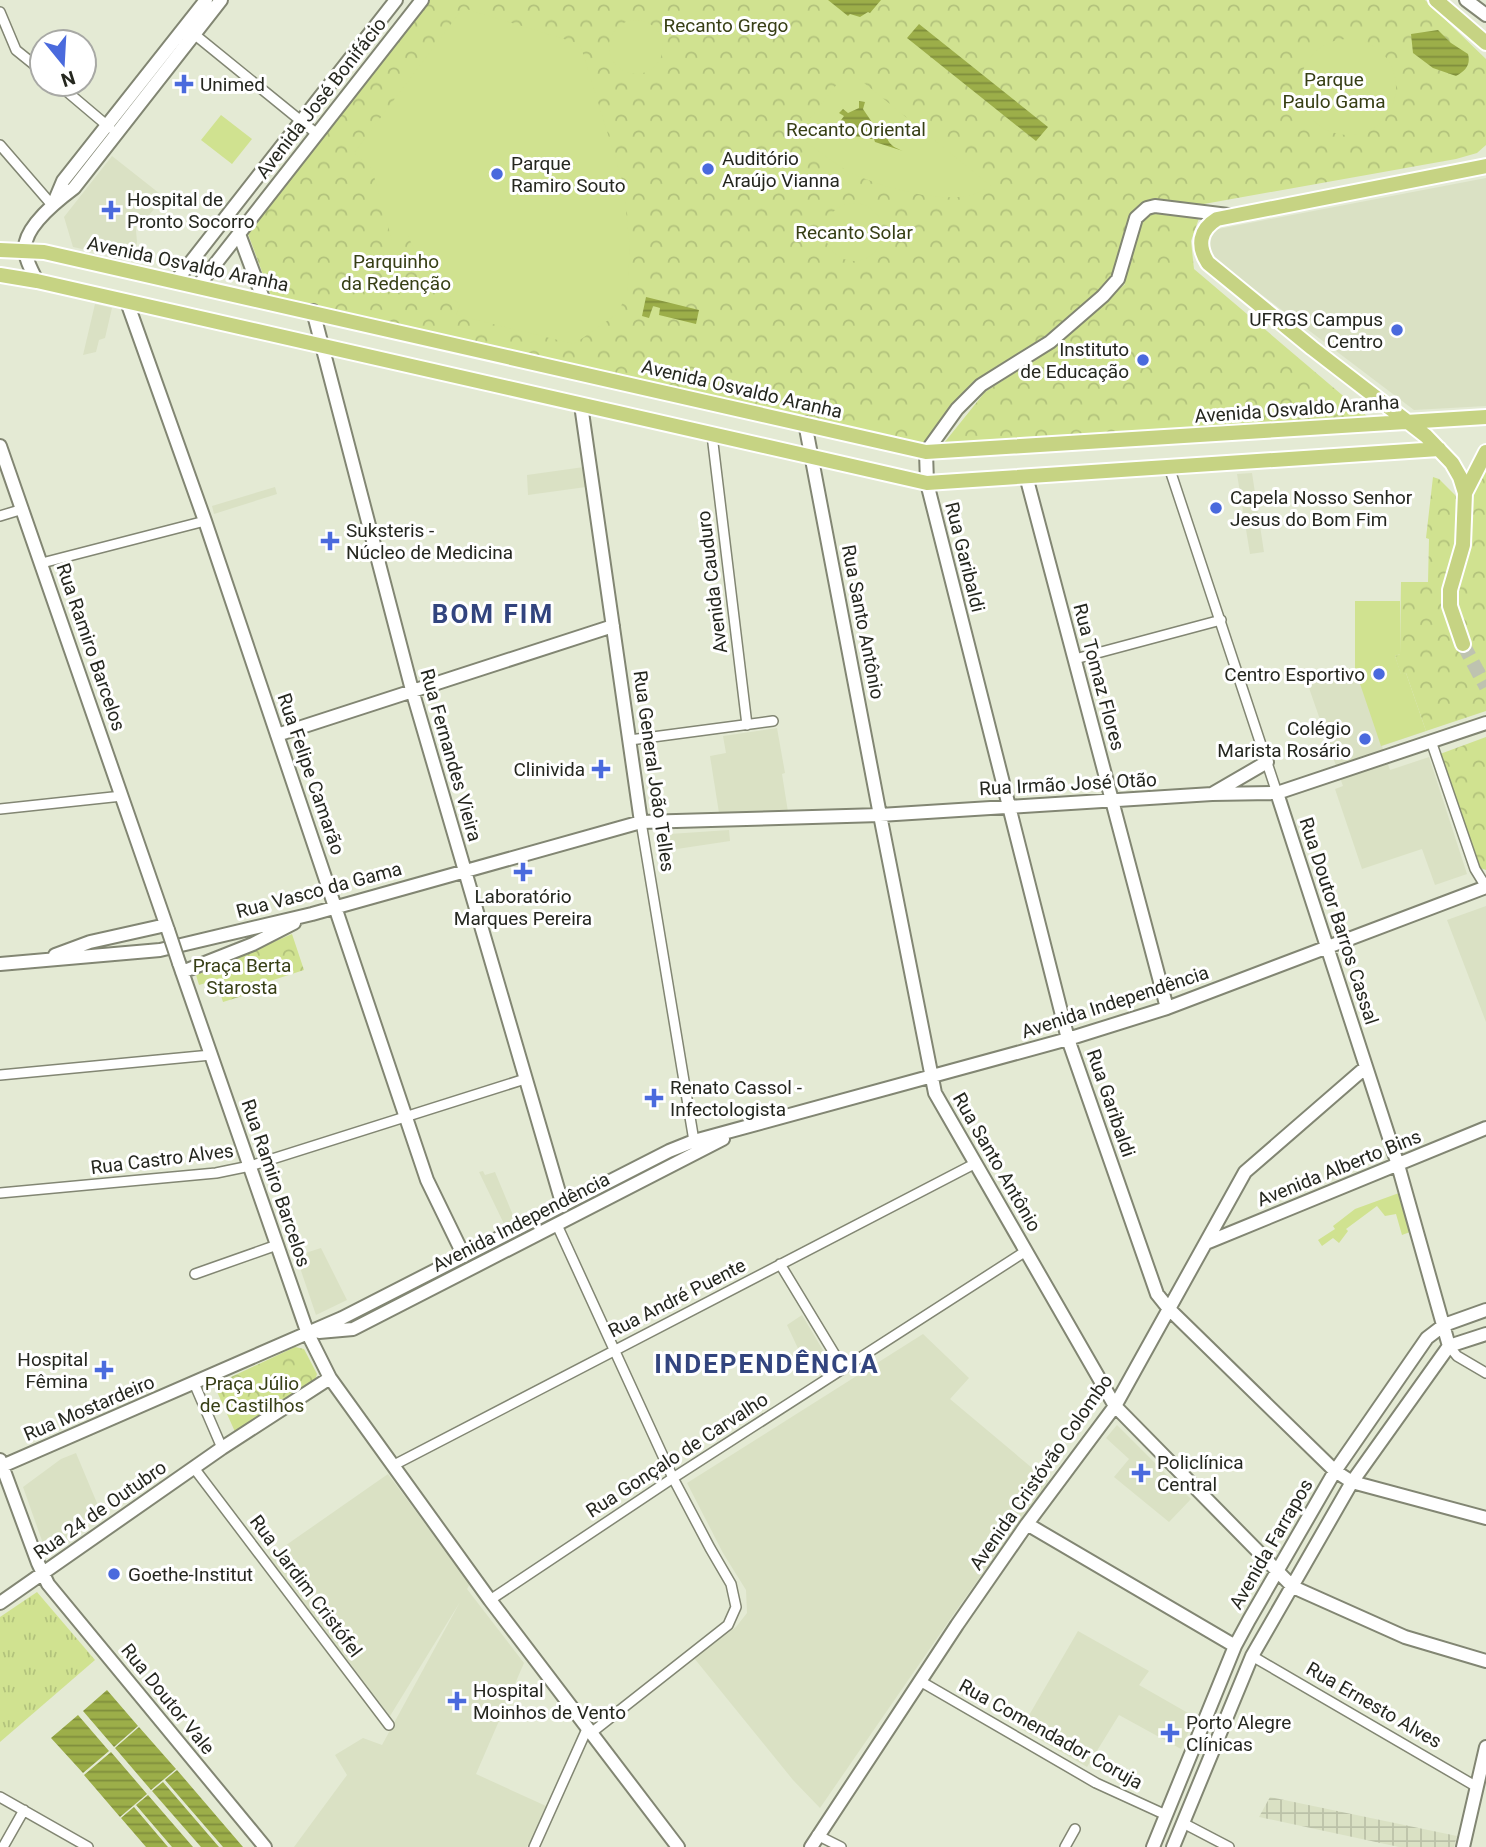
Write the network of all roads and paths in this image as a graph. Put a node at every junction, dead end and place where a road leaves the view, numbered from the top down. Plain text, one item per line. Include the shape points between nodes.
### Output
1 (206, 0) edge
2 (221, 0) edge
3 (396, 0) edge
4 (422, 0) edge
5 (1436, 0) edge
6 (1466, 0) edge
7 (0, 12) edge
8 (1486, 15) edge
9 (194, 34) junction
10 (1486, 43) edge
11 (28, 60) edge
12 (75, 98) edge
13 (301, 121) junction
14 (112, 129) junction
15 (317, 134) junction
16 (0, 145) edge
17 (1484, 166) edge
18 (52, 205) junction
19 (1232, 216) junction
20 (239, 234) junction
21 (207, 241) junction
22 (25, 249) junction
23 (0, 250) edge
24 (222, 256) junction
25 (0, 275) edge
26 (37, 281) junction
27 (176, 281) junction
28 (198, 286) junction
29 (264, 301) junction
30 (127, 302) junction
31 (313, 311) junction
32 (320, 346) junction
33 (1373, 396) junction
34 (581, 405) junction
35 (1486, 417) edge
36 (1405, 421) junction
37 (805, 423) junction
38 (1380, 423) junction
39 (712, 435) junction
40 (0, 446) edge
41 (1439, 449) junction
42 (926, 452) junction
43 (1486, 452) edge
44 (812, 458) junction
45 (1169, 467) junction
46 (1026, 477) junction
47 (927, 483) junction
48 (1465, 493) junction
49 (23, 509) junction
50 (0, 516) edge
51 (205, 521) junction
52 (41, 563) junction
53 (1221, 620) junction
54 (613, 626) junction
55 (1463, 643) tunnel mouth
56 (1075, 659) junction
57 (412, 690) junction
58 (773, 721) dead end
59 (1486, 723) edge
60 (747, 725) junction
61 (277, 735) junction
62 (630, 740) junction
63 (1432, 741) junction
64 (1267, 762) junction
65 (1277, 793) junction
66 (1212, 794) junction
67 (122, 796) junction
68 (1112, 801) junction
69 (1008, 806) junction
70 (0, 808) edge
71 (880, 815) junction
72 (641, 822) junction
73 (464, 871) junction
74 (1486, 887) edge
75 (335, 907) junction
76 (312, 914) junction
77 (167, 927) junction
78 (1327, 948) junction
79 (41, 960) junction
80 (0, 961) edge
81 (181, 967) junction
82 (1167, 1009) junction
83 (1068, 1039) junction
84 (211, 1055) junction
85 (1366, 1067) junction
86 (0, 1075) edge
87 (931, 1076) junction
88 (525, 1079) junction
89 (406, 1117) junction
90 (747, 1128) junction
91 (1486, 1128) edge
92 (694, 1141) junction
93 (976, 1163) junction
94 (1398, 1165) junction
95 (250, 1166) junction
96 (0, 1194) edge
97 (563, 1206) junction
98 (557, 1225) junction
99 (1206, 1243) junction
100 (277, 1245) junction
101 (1026, 1251) junction
102 (464, 1256) junction
103 (780, 1265) junction
104 (195, 1274) dead end
105 (1169, 1309) junction
106 (1486, 1310) edge
107 (1444, 1325) junction
108 (308, 1334) junction
109 (1486, 1334) edge
110 (293, 1340) junction
111 (1449, 1346) junction
112 (614, 1349) junction
113 (843, 1368) junction
114 (1486, 1373) edge
115 (324, 1381) junction
116 (194, 1383) junction
117 (1115, 1406) junction
118 (222, 1448) junction
119 (1, 1464) edge
120 (394, 1465) junction
121 (194, 1468) junction
122 (1335, 1471) junction
123 (673, 1478) junction
124 (1352, 1482) junction
125 (1486, 1518) edge
126 (1027, 1524) junction
127 (1278, 1570) junction
128 (43, 1574) junction
129 (1293, 1587) junction
130 (490, 1600) junction
131 (0, 1603) edge
132 (1235, 1646) junction
133 (1252, 1656) junction
134 (1486, 1661) edge
135 (920, 1681) junction
136 (389, 1726) dead end
137 (588, 1735) junction
138 (1486, 1747) edge
139 (1486, 1770) edge
140 (1481, 1788) edge
141 (0, 1797) edge
142 (24, 1811) junction
143 (1166, 1815) junction
144 (1183, 1823) junction
145 (1075, 1829) dead end
146 (817, 1835) junction
147 (674, 1845) edge
148 (3, 1847) edge
149 (88, 1847) edge
150 (265, 1847) edge
151 (534, 1847) edge
152 (811, 1847) edge
153 (841, 1847) edge
154 (1065, 1847) edge
155 (1153, 1847) edge
156 (1173, 1847) edge
157 (1229, 1847) edge
158 (1464, 1847) edge

1 - 14 street
2 - 9 street
3 - 13 street, Avenida José Bonifácio
4 - 15 street, Avenida José Bonifácio
5 - 10 main road
6 - 8 street
7 - 11 street via 16,50
9 - 13 street
9 - 14 street
12 - 14 street
13 - 15 street
13 - 21 street, Avenida José Bonifácio
14 - 18 street via 63,181
15 - 20 street, Avenida José Bonifácio
16 - 18 street
17 - 19 main road
18 - 22 street via 27,235
19 - 33 main road via 1217,219 1205,230 1201,248 1208,263
19 - 42 street via 1155,206 1141,212 1118,279 1110,288 1050,342 981,385
20 - 24 street, Avenida José Bonifácio
20 - 29 street
21 - 24 street via 209,250
21 - 27 street, Avenida José Bonifácio
22 - 23 main road, Avenida Osvaldo Aranha
22 - 26 street
22 - 27 main road, Avenida Osvaldo Aranha
24 - 28 street, Avenida José Bonifácio
25 - 26 main road
26 - 30 main road
27 - 28 main road, Avenida Osvaldo Aranha
28 - 29 main road, Avenida Osvaldo Aranha
29 - 31 main road, Avenida Osvaldo Aranha
30 - 32 main road
30 - 51 street, Rua Felipe Camarão
31 - 32 street, Rua Fernandes Vieira
31 - 37 main road, Avenida Osvaldo Aranha
32 - 34 main road
32 - 57 street, Rua Fernandes Vieira
33 - 36 main road
33 - 38 main road
34 - 39 main road
34 - 54 street, Rua General João Telles
35 - 36 main road, Avenida Osvaldo Aranha
36 - 38 main road, Avenida Osvaldo Aranha
36 - 41 main road
37 - 42 main road, Avenida Osvaldo Aranha
37 - 44 street, Rua Santo Antônio
38 - 42 main road, Avenida Osvaldo Aranha
39 - 44 main road
39 - 60 street, Avenida Cauduro
40 - 49 street, Rua Ramiro Barcelos
41 - 45 main road
41 - 48 main road via 1452,463
42 - 47 street, Rua Garibaldi
43 - 48 main road
44 - 47 main road
44 - 71 street, Rua Santo Antônio
45 - 46 main road
45 - 53 street, Rua Doutor Barros Cassal
46 - 47 main road
46 - 56 street, Rua Tomaz Flores
47 - 69 street, Rua Garibaldi
48 - 55 main road via 1463,545 1450,590 1450,606
49 - 50 street
49 - 52 street, Rua Ramiro Barcelos
51 - 52 street
51 - 61 street, Rua Felipe Camarão
52 - 67 street, Rua Ramiro Barcelos
53 - 56 street
53 - 64 street, Rua Doutor Barros Cassal
54 - 57 street
54 - 62 street, Rua General João Telles
56 - 68 street, Rua Tomaz Flores
57 - 61 street
57 - 73 street, Rua Fernandes Vieira
58 - 60 street
59 - 63 street, Rua Irmão José Otão
60 - 62 street
61 - 75 street, Rua Felipe Camarão
62 - 72 street, Rua General João Telles
63 - 65 street, Rua Irmão José Otão
63 - 74 street via 1475,869
64 - 65 street, Rua Doutor Barros Cassal
64 - 66 street
65 - 66 street, Rua Irmão José Otão
65 - 78 street, Rua Doutor Barros Cassal
66 - 68 street, Rua Irmão José Otão
67 - 70 street
67 - 77 street, Rua Ramiro Barcelos
68 - 69 street, Rua Irmão José Otão
68 - 82 street, Rua Tomaz Flores
69 - 71 street, Rua Irmão José Otão
69 - 83 street, Rua Garibaldi
71 - 72 street, Rua Irmão José Otão
71 - 87 street, Rua Santo Antônio
72 - 73 street, Rua Vasco da Gama
72 - 92 street, Rua General João Telles
73 - 75 street, Rua Vasco da Gama
73 - 88 street, Rua Fernandes Vieira
74 - 78 street, Avenida Independência
75 - 76 street, Rua Vasco da Gama
75 - 89 street, Rua Felipe Camarão
76 - 79 street, Rua Vasco da Gama via 160,950
76 - 81 street via 253,944
77 - 79 street via 90,942
77 - 81 street, Rua Ramiro Barcelos, bridge
78 - 82 street, Avenida Independência
78 - 85 street, Rua Doutor Barros Cassal
79 - 80 street, Rua Vasco da Gama
81 - 84 street, Rua Ramiro Barcelos
82 - 83 street, Avenida Independência
83 - 87 street, Avenida Independência
83 - 105 street, Rua Garibaldi via 1157,1294
84 - 86 street
84 - 95 street, Rua Ramiro Barcelos
85 - 94 street, Rua Doutor Barros Cassal
85 - 99 street, Avenida Cristóvão Colombo via 1245,1172
87 - 90 street, Avenida Independência
87 - 93 street, Rua Santo Antônio via 935,1093
88 - 89 street, Rua Castro Alves
88 - 97 street, Rua Fernandes Vieira
89 - 95 street, Rua Castro Alves
89 - 102 street, Rua Felipe Camarão via 427,1180
90 - 92 street, Avenida Independência
90 - 98 street, Avenida Independência
91 - 94 street, Avenida Alberto Bins
92 - 97 street, Avenida Independência
93 - 101 street, Rua Santo Antônio
93 - 103 street, Rua André Puente
94 - 99 street, Avenida Alberto Bins
94 - 107 street, Rua Doutor Barros Cassal
95 - 96 street, Rua Castro Alves
95 - 100 street, Rua Ramiro Barcelos
97 - 102 street, Avenida Independência
98 - 108 street, Avenida Independência via 353,1329
98 - 112 street
99 - 105 street, Avenida Cristóvão Colombo
100 - 104 street
100 - 108 street, Rua Ramiro Barcelos
101 - 113 street, Rua Gonçalo de Carvalho
101 - 117 street, Rua Santo Antônio
102 - 108 street, Avenida Independência
103 - 112 street, Rua André Puente
103 - 113 street
105 - 117 street, Avenida Cristóvão Colombo
105 - 122 street, Rua Garibaldi
106 - 107 street, Avenida Farrapos
107 - 111 street, Rua Doutor Barros Cassal
107 - 122 street, Avenida Farrapos via 1427,1338
108 - 110 street, Avenida Independência
108 - 115 street, Rua Ramiro Barcelos
109 - 111 street
110 - 115 street, Rua Ramiro Barcelos via 308,1347
110 - 116 street, Avenida Independência
111 - 114 street
111 - 124 street, Avenida Farrapos
112 - 120 street, Rua André Puente
112 - 123 street
113 - 123 street, Rua Gonçalo de Carvalho
115 - 118 street
115 - 120 street, Rua Ramiro Barcelos
116 - 118 street
116 - 119 street, Rua Mostardeiro
117 - 126 street, Avenida Cristóvão Colombo
117 - 127 street, Rua Santo Antônio
118 - 121 street, Rua 24 de Outubro
119 - 128 street, Rua Doutor Vale
120 - 130 street, Rua Ramiro Barcelos
121 - 128 street, Rua 24 de Outubro
121 - 136 street, Rua Jardim Cristófel
122 - 124 street, Rua Garibaldi
122 - 127 street, Avenida Farrapos
123 - 130 street, Rua Gonçalo de Carvalho
123 - 137 street via 731,1584 736,1607 728,1625
124 - 125 street, Rua Garibaldi
124 - 129 street, Avenida Farrapos
126 - 132 street
126 - 135 street, Avenida Cristóvão Colombo
127 - 129 street, Rua Santo Antônio
127 - 132 street, Avenida Farrapos
128 - 131 street, Rua 24 de Outubro
128 - 150 street, Rua Doutor Vale
129 - 133 street, Avenida Farrapos
129 - 134 street, Rua Santo Antônio via 1405,1637
130 - 137 street, Rua Ramiro Barcelos
132 - 143 street, Avenida Farrapos
133 - 140 street, Rua Ernesto Alves
133 - 144 street, Avenida Farrapos
135 - 143 street, Rua Comendador Coruja via 1096,1783
135 - 146 street, Avenida Cristóvão Colombo
137 - 147 street, Rua Ramiro Barcelos
137 - 151 street
138 - 140 street
139 - 140 street
140 - 158 street
141 - 142 street
142 - 148 street
142 - 149 street
143 - 155 street, Avenida Farrapos
144 - 156 street, Avenida Farrapos
144 - 157 street
145 - 154 street
146 - 152 street, Avenida Cristóvão Colombo
146 - 153 street

